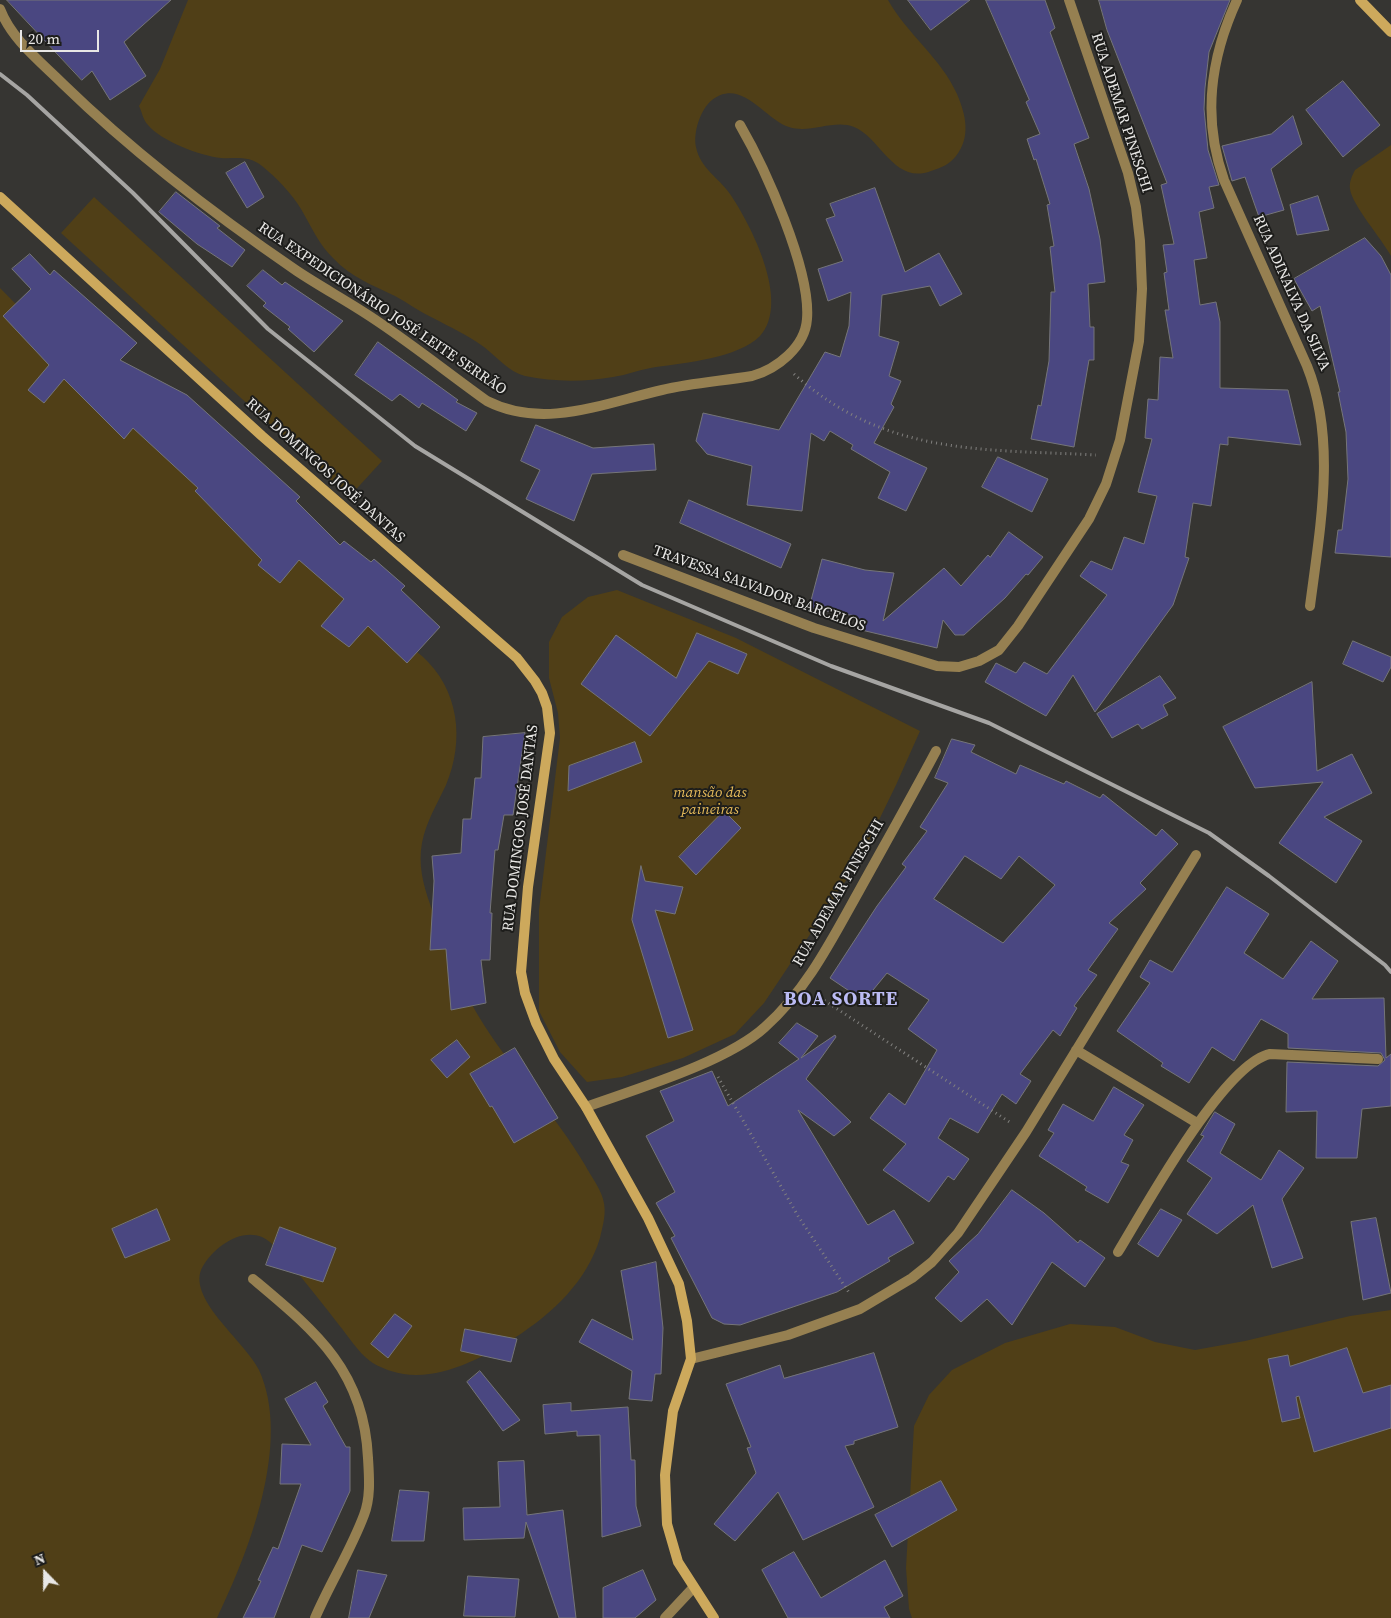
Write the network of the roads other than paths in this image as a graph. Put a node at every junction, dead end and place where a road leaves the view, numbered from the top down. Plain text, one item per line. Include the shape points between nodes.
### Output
1 (1069, 0) edge
2 (1237, 0) edge
3 (1360, 0) edge
4 (0, 9) edge
5 (1391, 32) edge
6 (740, 124) dead end
7 (0, 197) edge
8 (623, 555) dead end
9 (1310, 606) dead end
10 (999, 650) joint
11 (936, 751) dead end
12 (1196, 855) dead end
13 (1076, 1050) junction
14 (1378, 1059) dead end
15 (586, 1107) junction
16 (1197, 1123) junction
17 (1118, 1252) dead end
18 (253, 1279) dead end
19 (691, 1359) junction
20 (693, 1588) junction
21 (705, 1606) junction
22 (315, 1618) edge
23 (665, 1618) edge
24 (707, 1618) edge
25 (714, 1618) edge

1 - 10 street, RUA ADEMAR PINESCHI via 1128,172 1140,241 1139,341 1106,484 1089,519 1043,591
2 - 9 street, RUA ADINALVA DA SILVA via 1215,61 1210,105 1212,131 1216,158 1224,180 1317,390 1324,471
3 - 5 street
4 - 6 street, RUA EXPEDICIONÁRIO JOSÉ LEITE SERRÃO via 14,34 27,48 160,170 298,272 381,324 488,401 504,410 528,414 566,413 663,390 752,376 765,372 788,356 803,333 807,320 806,294 793,246 770,184
7 - 15 street, RUA DOMINGOS JOSÉ DANTAS via 262,436 517,658 535,681 547,707 550,733 528,887 521,972 536,1022 554,1059
8 - 10 street, TRAVESSA SALVADOR BARCELOS via 814,628 937,666 959,667
11 - 15 street, RUA ADEMAR PINESCHI via 838,930 803,986 765,1028 709,1060
12 - 13 street
13 - 16 street
13 - 19 street via 958,1233 932,1262 860,1309 788,1335
14 - 16 street via 1260,1056 1248,1064
15 - 19 street, RUA DOMINGOS JOSÉ DANTAS via 648,1218 679,1284
16 - 17 street
18 - 22 street via 307,1324 340,1362 364,1420 370,1484 365,1513
19 - 20 street, RUA DOMINGOS JOSÉ DANTAS via 674,1412 665,1474 667,1524 678,1562
20 - 21 street, RUA DOMINGOS JOSÉ DANTAS
20 - 23 street
21 - 24 street
21 - 25 street, RUA DOMINGOS JOSÉ DANTAS

